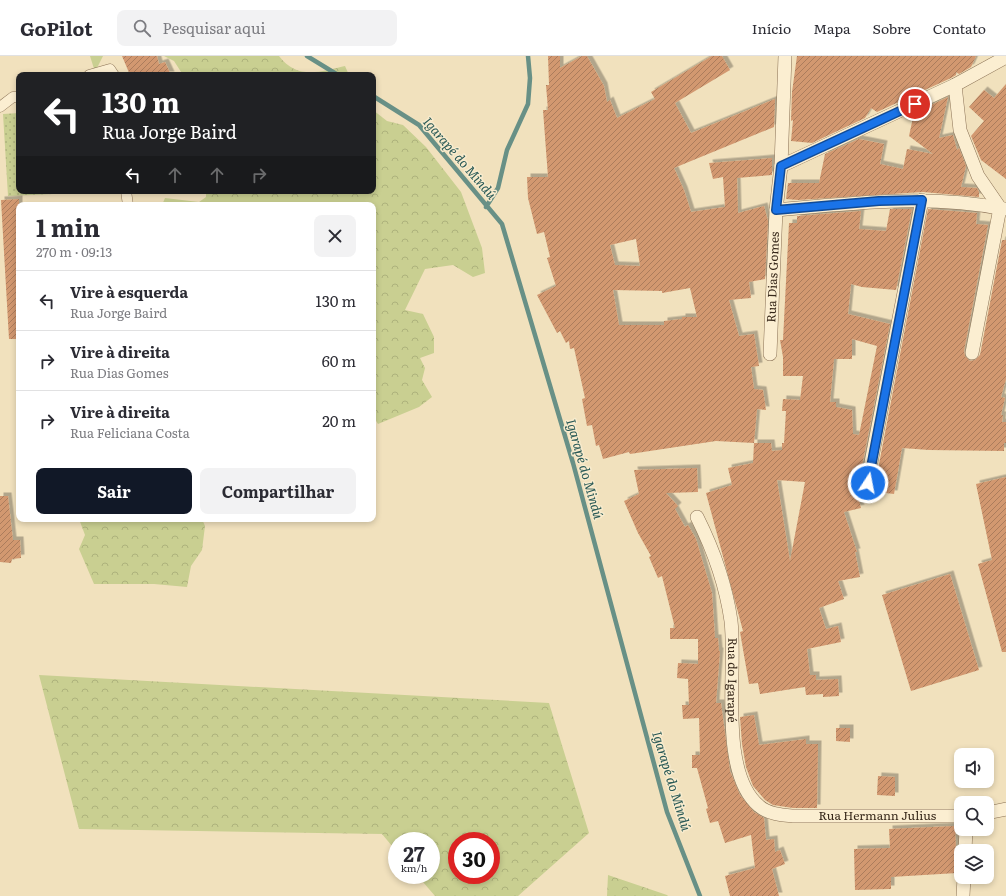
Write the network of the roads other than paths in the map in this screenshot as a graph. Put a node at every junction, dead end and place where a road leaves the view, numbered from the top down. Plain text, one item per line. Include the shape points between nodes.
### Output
1 (785, 56) edge
2 (1006, 57) edge
3 (100, 72) edge
4 (112, 72) edge
5 (955, 85) junction
6 (16, 98) edge
7 (0, 107) edge
8 (781, 166) junction
9 (922, 200) junction
10 (1003, 209) edge
11 (776, 210) junction
12 (972, 353) dead end
13 (770, 354) dead end
14 (868, 483) dead end
15 (697, 517) dead end
16 (1006, 809) edge
17 (994, 811) edge
18 (793, 816) joint
19 (954, 816) edge
20 (964, 884) edge
21 (963, 896) edge

1 - 8 street, Rua Dias Gomes
2 - 5 street
3 - 4 street via 110,69
5 - 8 street
5 - 10 street via 960,130 978,176
6 - 7 street
8 - 11 street, Rua Dias Gomes
9 - 10 street
9 - 11 street
9 - 14 street
10 - 12 street
11 - 13 street, Rua Dias Gomes
15 - 18 street, Rua do Igarapé via 723,581 730,620 733,646 733,747 741,780 759,806 774,814
16 - 17 street
18 - 19 street, Rua Hermann Julius
20 - 21 street

